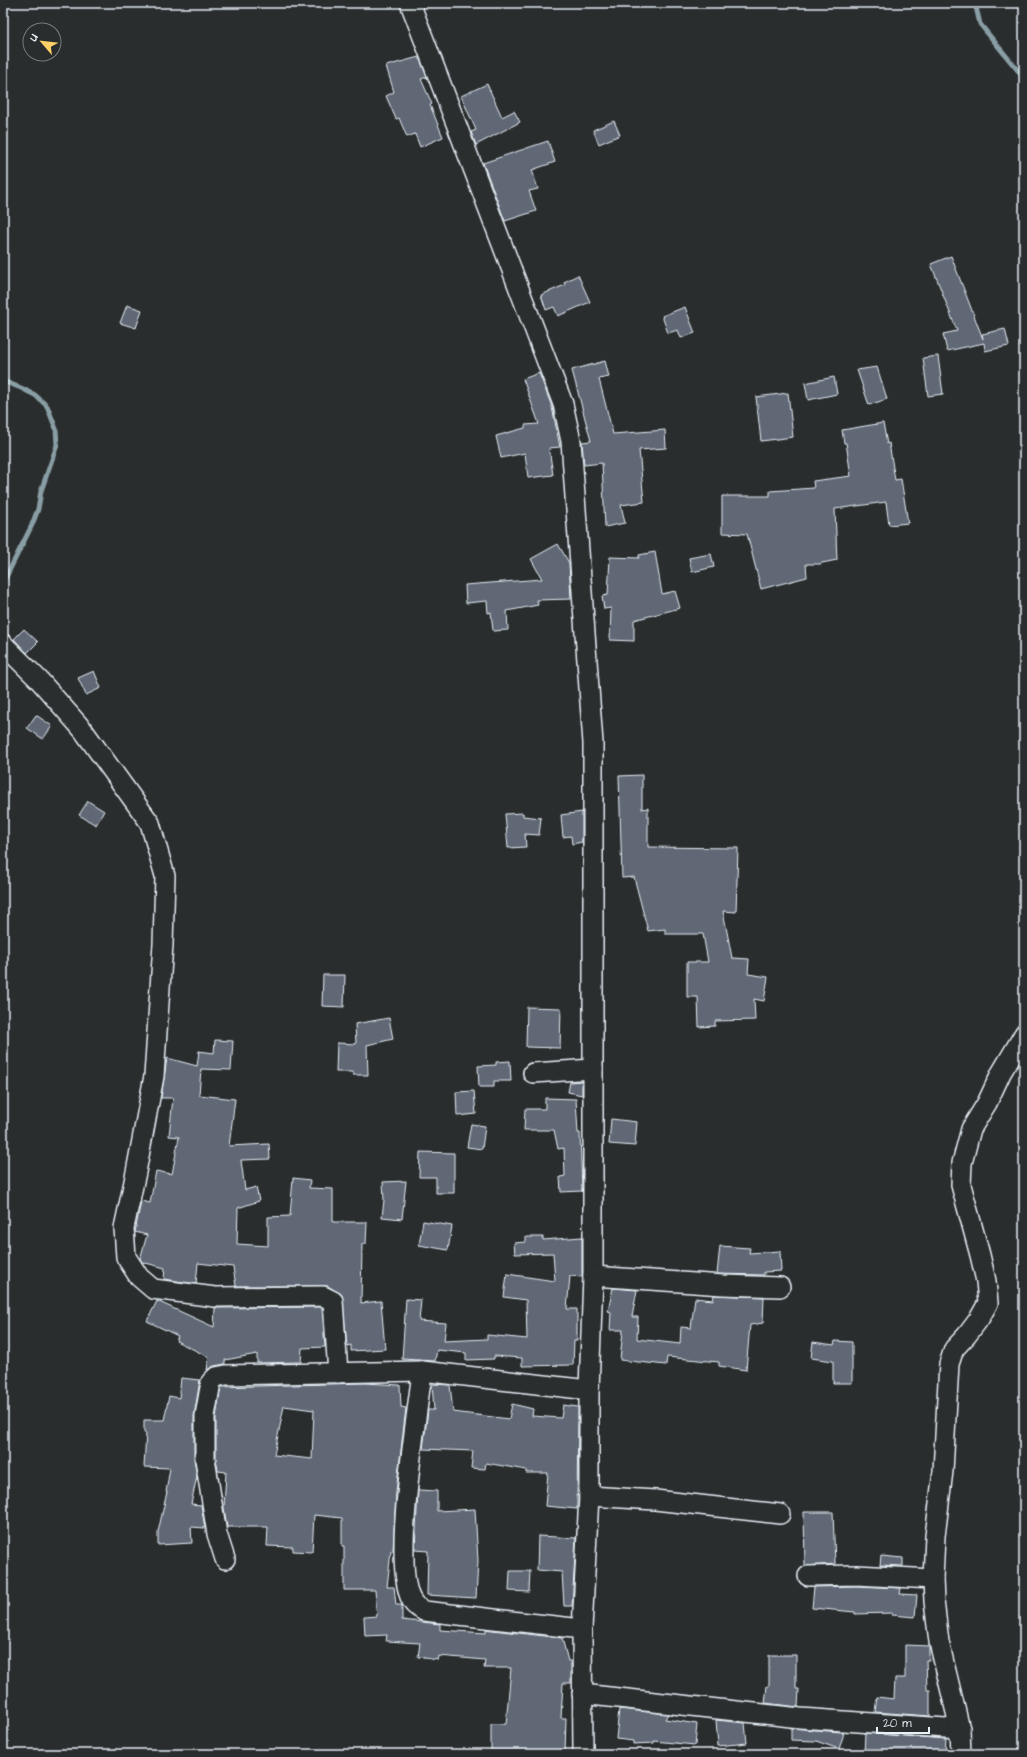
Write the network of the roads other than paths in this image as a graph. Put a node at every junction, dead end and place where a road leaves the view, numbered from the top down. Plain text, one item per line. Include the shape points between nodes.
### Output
1 (410, 3) edge
2 (3, 644) edge
3 (1024, 1034) edge
4 (593, 1069) junction
5 (533, 1073) dead end
6 (592, 1276) junction
7 (780, 1287) dead end
8 (422, 1371) junction
9 (338, 1372) junction
10 (589, 1390) junction
11 (589, 1496) junction
12 (780, 1514) dead end
13 (225, 1559) dead end
14 (808, 1576) dead end
15 (933, 1578) junction
16 (582, 1629) junction
17 (582, 1694) junction
18 (960, 1729) junction
19 (583, 1754) edge
20 (961, 1754) edge

1 - 4 street via 560,396 571,441 592,742
2 - 9 street via 83,730 150,824 164,876 163,944 154,1076 124,1228 126,1257 139,1277 154,1289 215,1297 329,1298 333,1301
3 - 15 street via 971,1129 962,1163 961,1185 986,1281 988,1303 967,1335 954,1349 949,1364
4 - 5 street
4 - 6 street
6 - 7 street
6 - 10 street
8 - 9 street
8 - 10 street
8 - 16 street via 404,1534 403,1568 407,1588 414,1604 424,1611
9 - 13 street via 226,1375 216,1377 211,1382 206,1416 205,1459 217,1534
10 - 11 street
11 - 12 street via 655,1500
11 - 16 street
14 - 15 street
15 - 18 street via 939,1642
16 - 17 street
17 - 18 street via 800,1718
17 - 19 street
18 - 20 street

